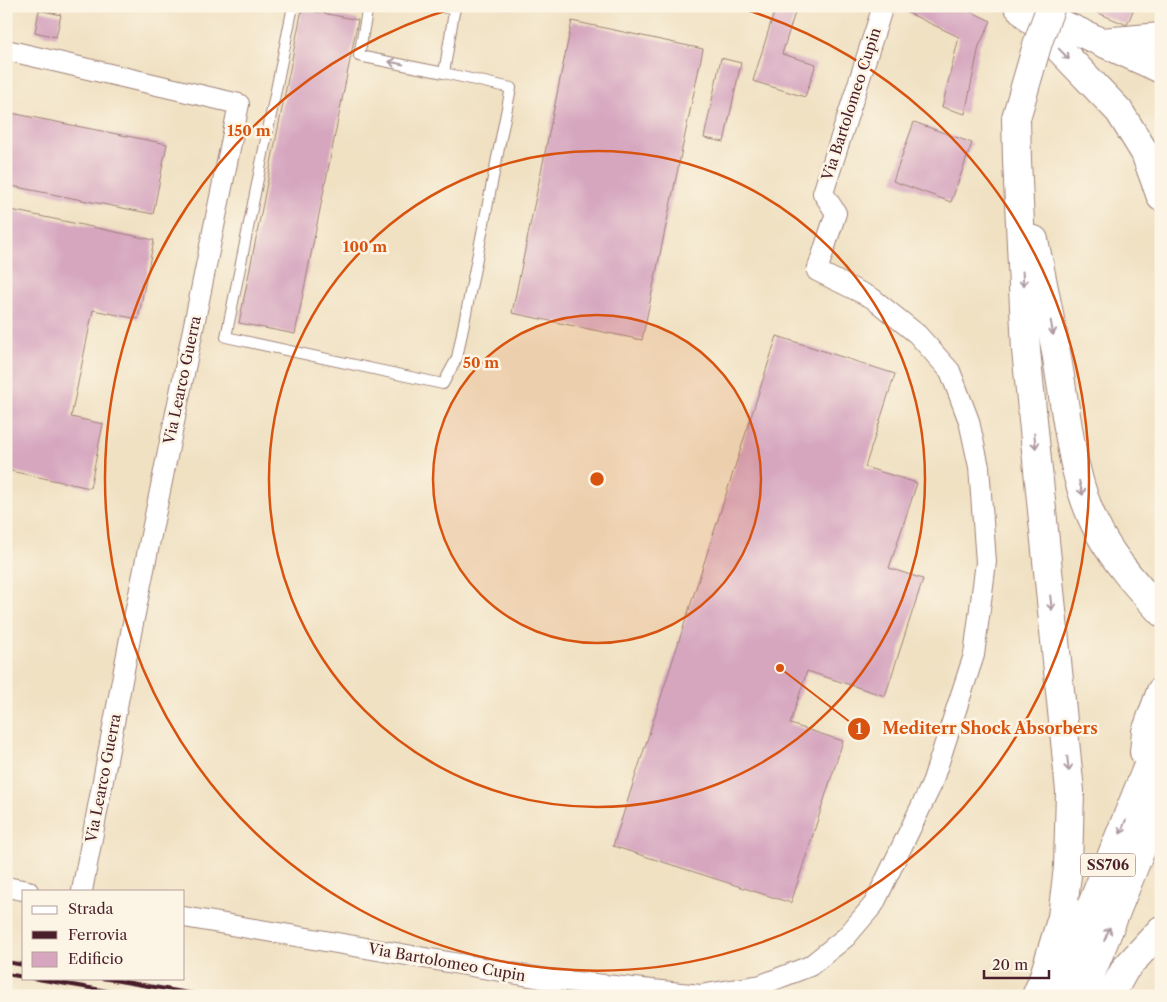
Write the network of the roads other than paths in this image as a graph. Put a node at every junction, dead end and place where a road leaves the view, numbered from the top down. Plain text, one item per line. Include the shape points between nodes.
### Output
1 (293, 6) edge
2 (368, 6) edge
3 (437, 6) edge
4 (883, 6) edge
5 (1018, 6) edge
6 (1022, 6) edge
7 (1051, 6) edge
8 (455, 8) edge
9 (1161, 37) edge
10 (1102, 42) junction
11 (6, 50) edge
12 (1161, 69) edge
13 (444, 73) junction
14 (1016, 160) junction
15 (1161, 197) edge
16 (1161, 612) edge
17 (1161, 691) edge
18 (1161, 733) edge
19 (1150, 794) edge
20 (6, 887) edge
21 (22, 890) edge
22 (82, 890) edge
23 (185, 917) edge
24 (1161, 930) edge
25 (1036, 996) edge
26 (1055, 996) edge
27 (1082, 996) edge
28 (1110, 996) edge

1 - 13 lane via 226,337 443,384 457,358 511,88
13 -> 2 lane via 360,56
3 - 8 lane
4 - 23 street, Via Bartolomeo Cupin via 823,193 836,213 817,271 872,298 916,334 950,371 969,421 980,467 986,562 974,655 968,674 931,786 874,904 846,937 810,966 761,985 700,995 547,979
5 -> 15 main road via 1119,111 1145,153
6 - 10 main road
7 - 14 main road, bridge via 1016,118
8 - 13 lane
9 - 10 main road
10 - 12 main road
11 - 22 street, Via Learco Guerra via 239,104
14 -> 16 main road via 1052,323 1074,459 1084,498 1100,534 1134,584
14 -> 25 main road via 1026,350 1070,791 1068,867 1062,917
17 - 19 main road via 1146,732
18 - 19 main road, SS706
19 -> 26 main road, SS706
27 -> 19 main road, SS706
20 - 21 street
24 - 28 main road via 1125,969

